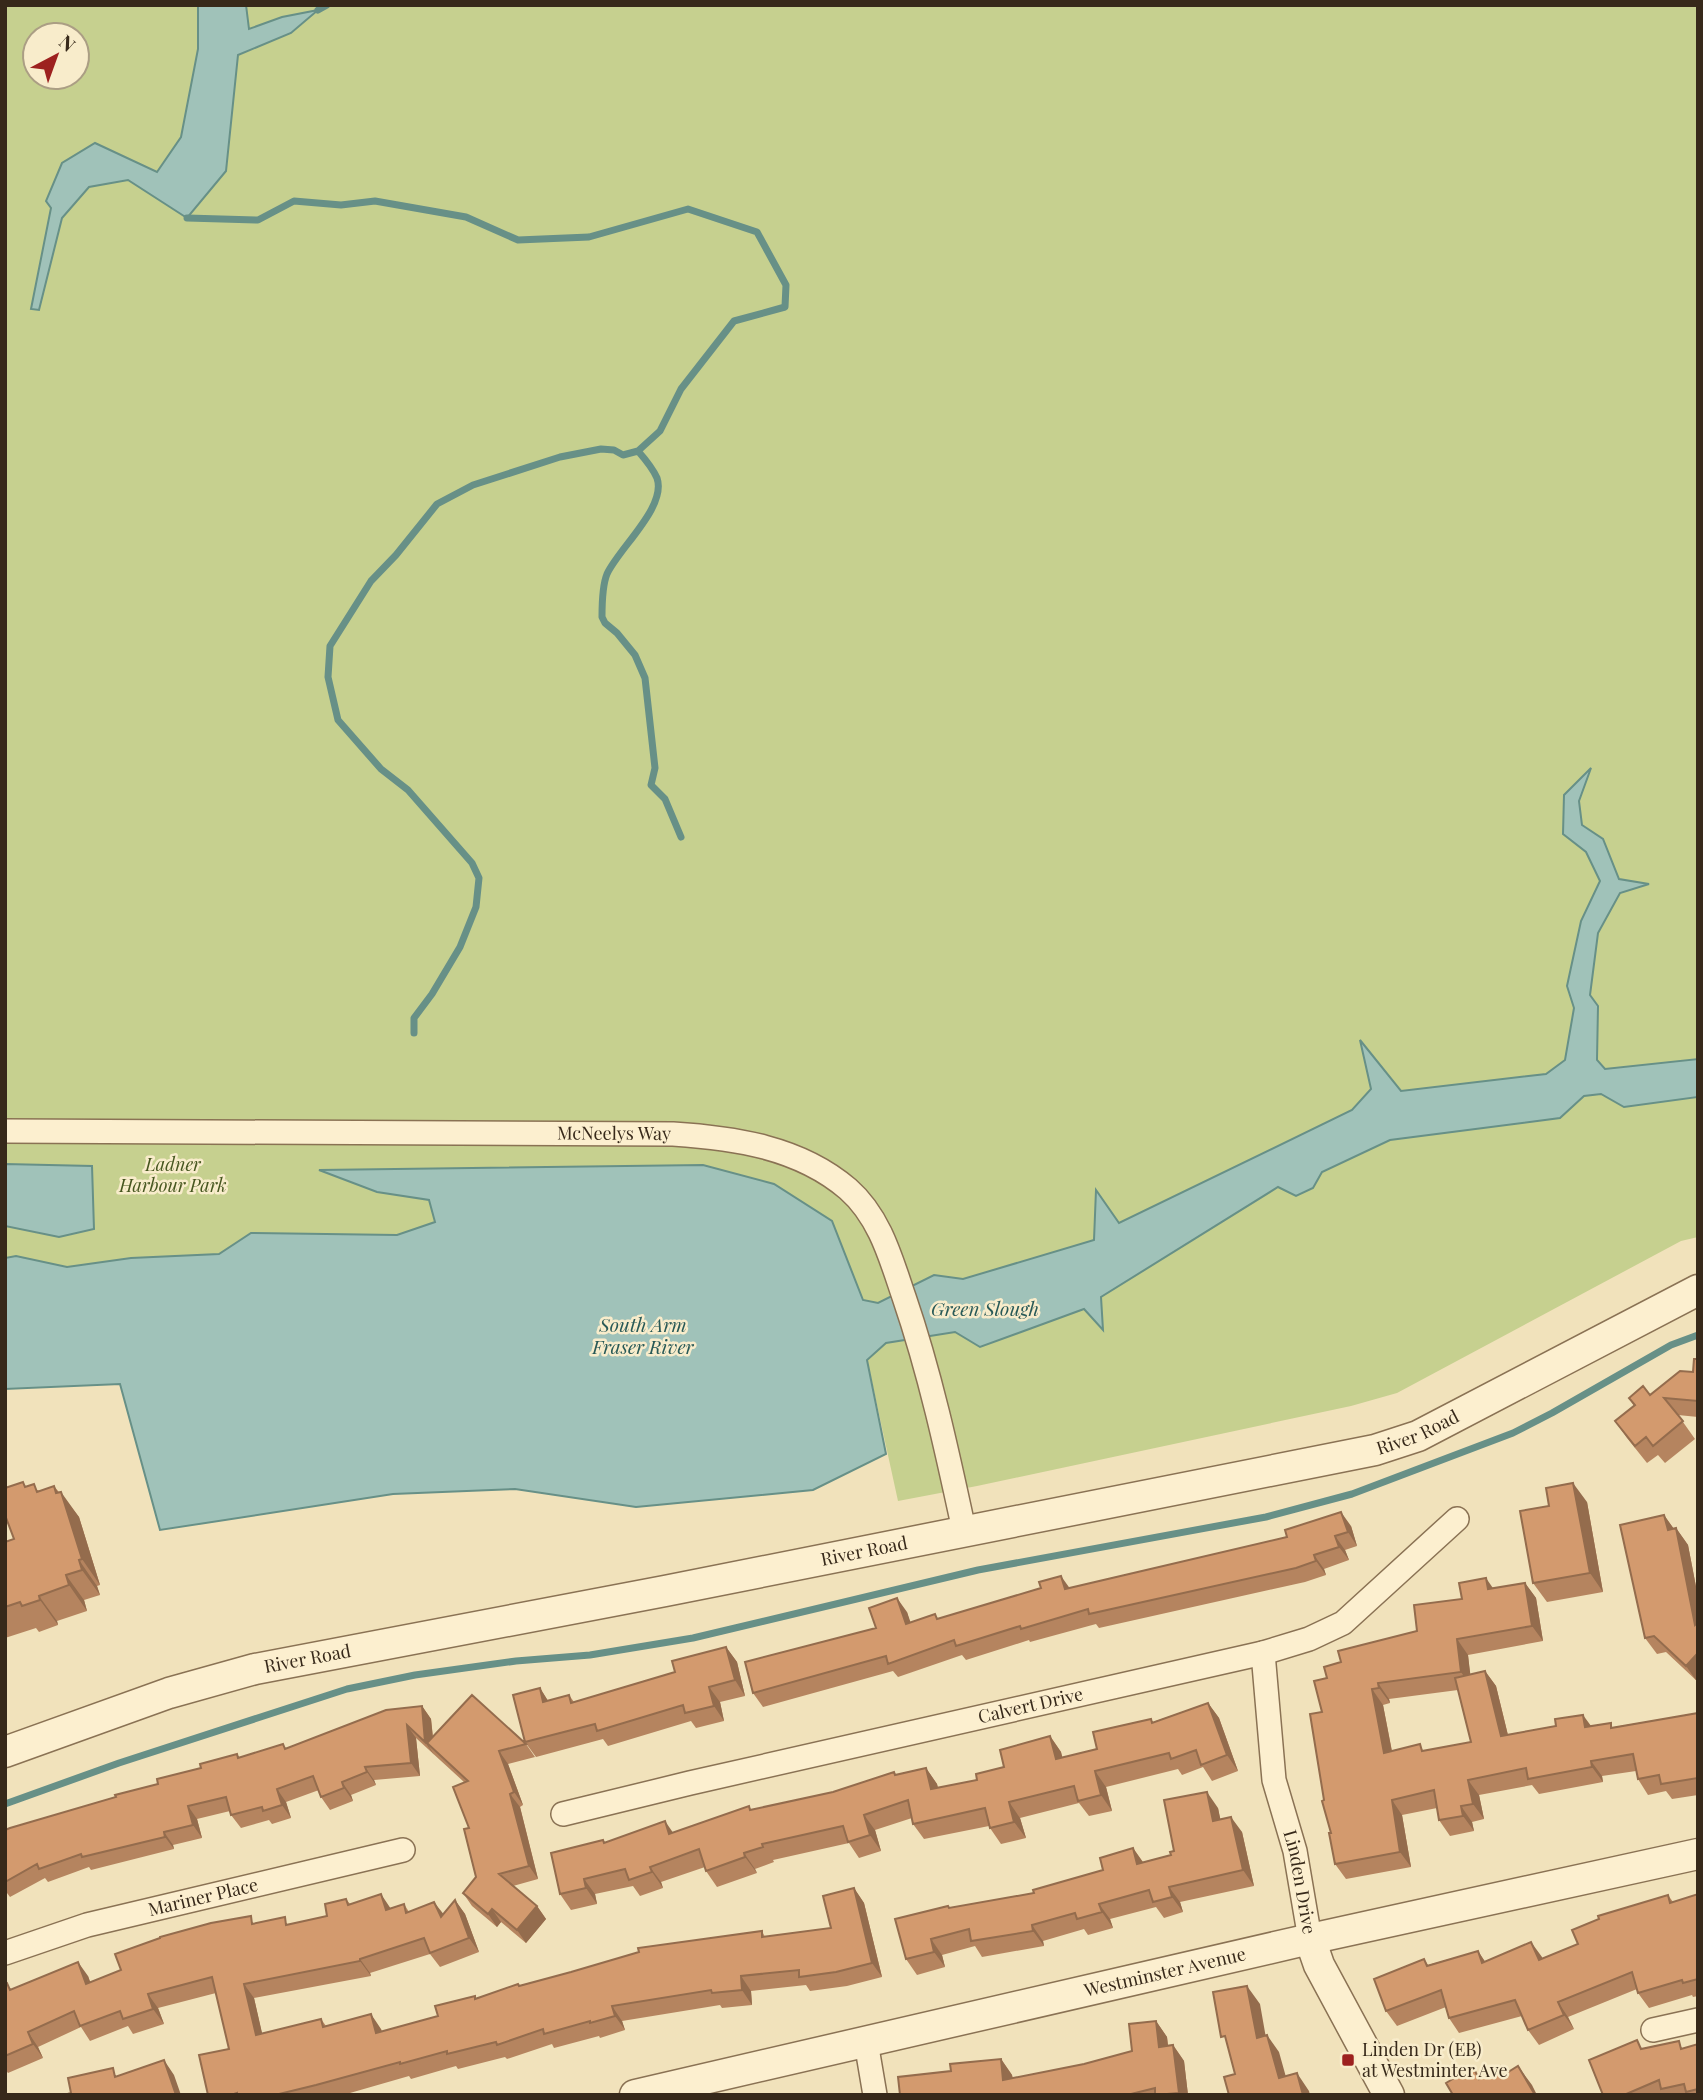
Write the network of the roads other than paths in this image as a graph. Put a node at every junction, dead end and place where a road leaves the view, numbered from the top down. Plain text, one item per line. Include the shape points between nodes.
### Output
1 (5, 1131) edge
2 (1698, 1290) edge
3 (1457, 1518) dead end
4 (964, 1530) junction
5 (1263, 1653) junction
6 (5, 1752) edge
7 (563, 1814) dead end
8 (403, 1850) dead end
9 (1698, 1854) edge
10 (1310, 1939) junction
11 (5, 1953) edge
12 (1698, 2020) edge
13 (1653, 2030) dead end
14 (866, 2042) junction
15 (635, 2095) edge
16 (875, 2095) edge
17 (1389, 2095) edge

1 - 4 street, McNeelys Way via 659,1134 764,1145 818,1169 849,1190 885,1239 924,1355
2 - 4 street, River Road via 1418,1436 1329,1461
3 - 5 street, Calvert Drive via 1343,1623
4 - 6 street, River Road via 255,1669 169,1693
5 - 7 street, Calvert Drive
5 - 10 street, Linden Drive via 1274,1780 1295,1851
8 - 11 street, Mariner Place via 86,1925
9 - 10 street, Westminster Avenue
10 - 14 street, Westminster Avenue
10 - 17 street, Linden Drive
12 - 13 street
14 - 15 street, Westminster Avenue
14 - 16 street

